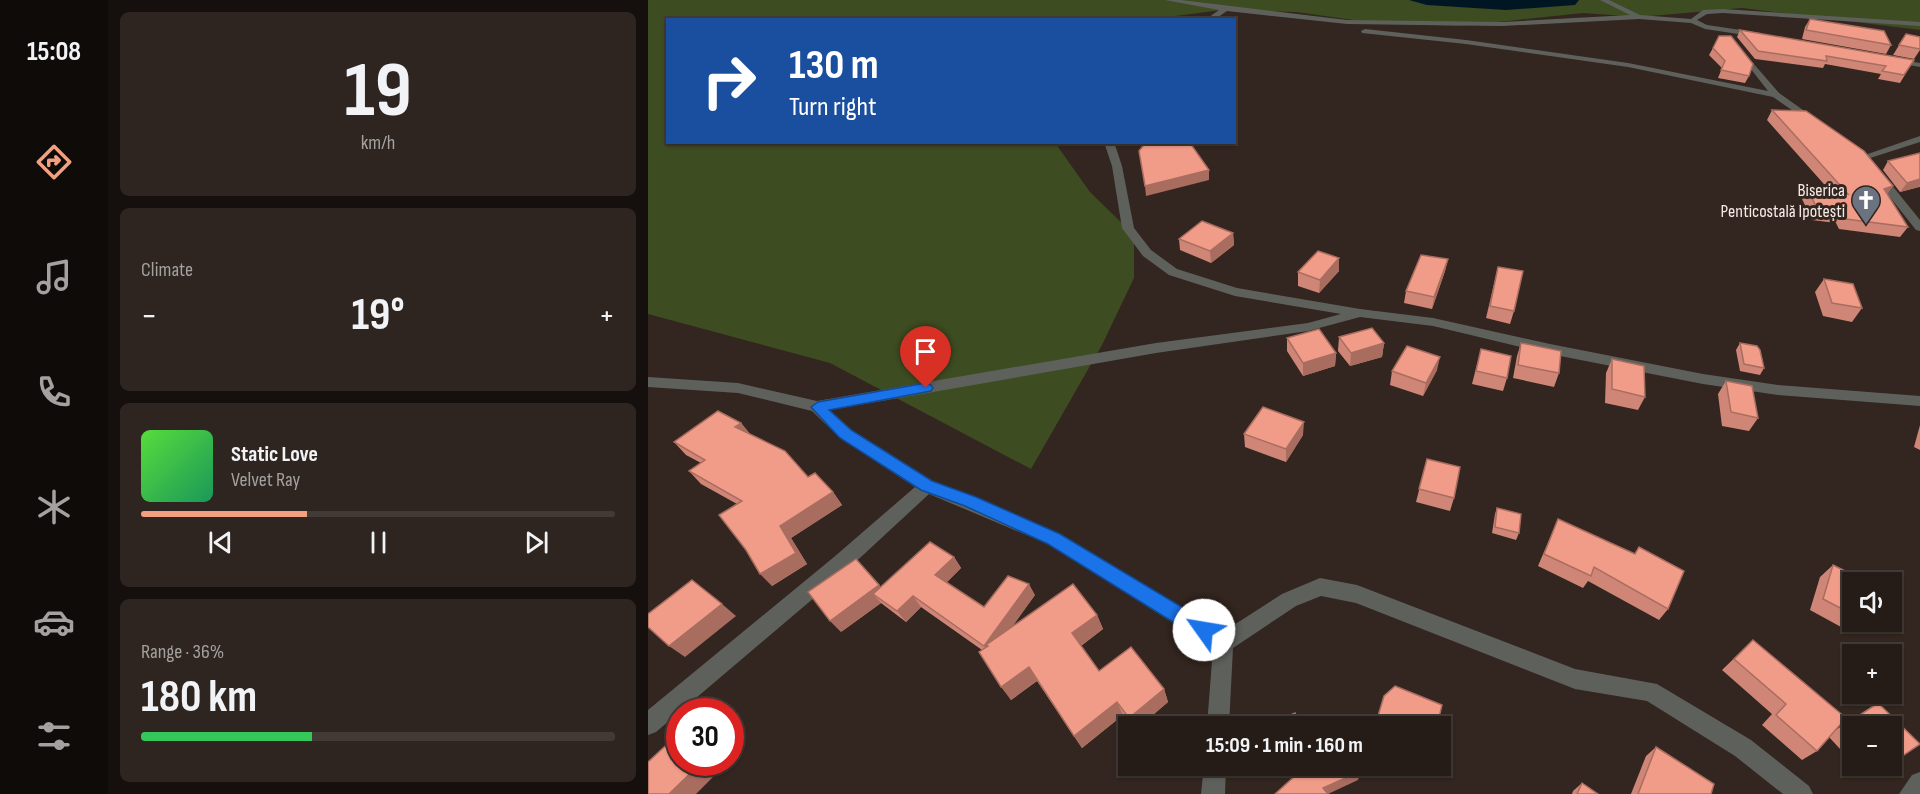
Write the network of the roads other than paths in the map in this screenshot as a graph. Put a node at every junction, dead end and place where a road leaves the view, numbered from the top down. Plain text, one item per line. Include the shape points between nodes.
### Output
1 (1167, 0) edge
2 (1604, 0) edge
3 (1226, 9) junction
4 (1216, 15) junction
5 (1640, 17) junction
6 (1211, 18) edge
7 (1693, 21) junction
8 (1920, 24) edge
9 (1552, 30) dead end
10 (1725, 31) junction
11 (1768, 37) edge
12 (1885, 58) edge
13 (1920, 65) edge
14 (1776, 95) junction
15 (1821, 126) edge
16 (1920, 139) edge
17 (1110, 144) edge
18 (1920, 228) edge
19 (1360, 313) junction
20 (648, 382) edge
21 (1920, 401) edge
22 (818, 407) junction
23 (927, 486) junction
24 (1223, 643) junction
25 (1219, 716) edge
26 (648, 724) edge
27 (1214, 776) edge
28 (1920, 783) edge
29 (1213, 794) edge
30 (1801, 794) edge
31 (1911, 794) edge

1 - 3 street
2 - 5 street
3 - 4 street
3 - 5 street via 1369,22 1502,24
4 - 6 street
4 - 14 street via 1503,47 1628,65
5 - 7 street
5 - 9 street via 1626,23
7 - 8 street via 1706,12 1722,11
7 - 10 street
10 - 11 street
10 - 14 street
12 - 13 street
14 - 15 street
16 - 18 street via 1860,154
17 - 19 street via 1128,228 1147,253 1173,272 1235,292
19 - 21 street via 1433,322 1702,379 1778,390
19 - 22 street via 1308,327 1074,361
20 - 22 street via 738,388
22 - 23 street via 846,434
23 - 24 street via 1054,539
23 - 26 street
24 - 25 street
24 - 30 street via 1289,600 1320,587 1357,594 1575,679 1650,691 1743,748
27 - 29 street
28 - 31 street

